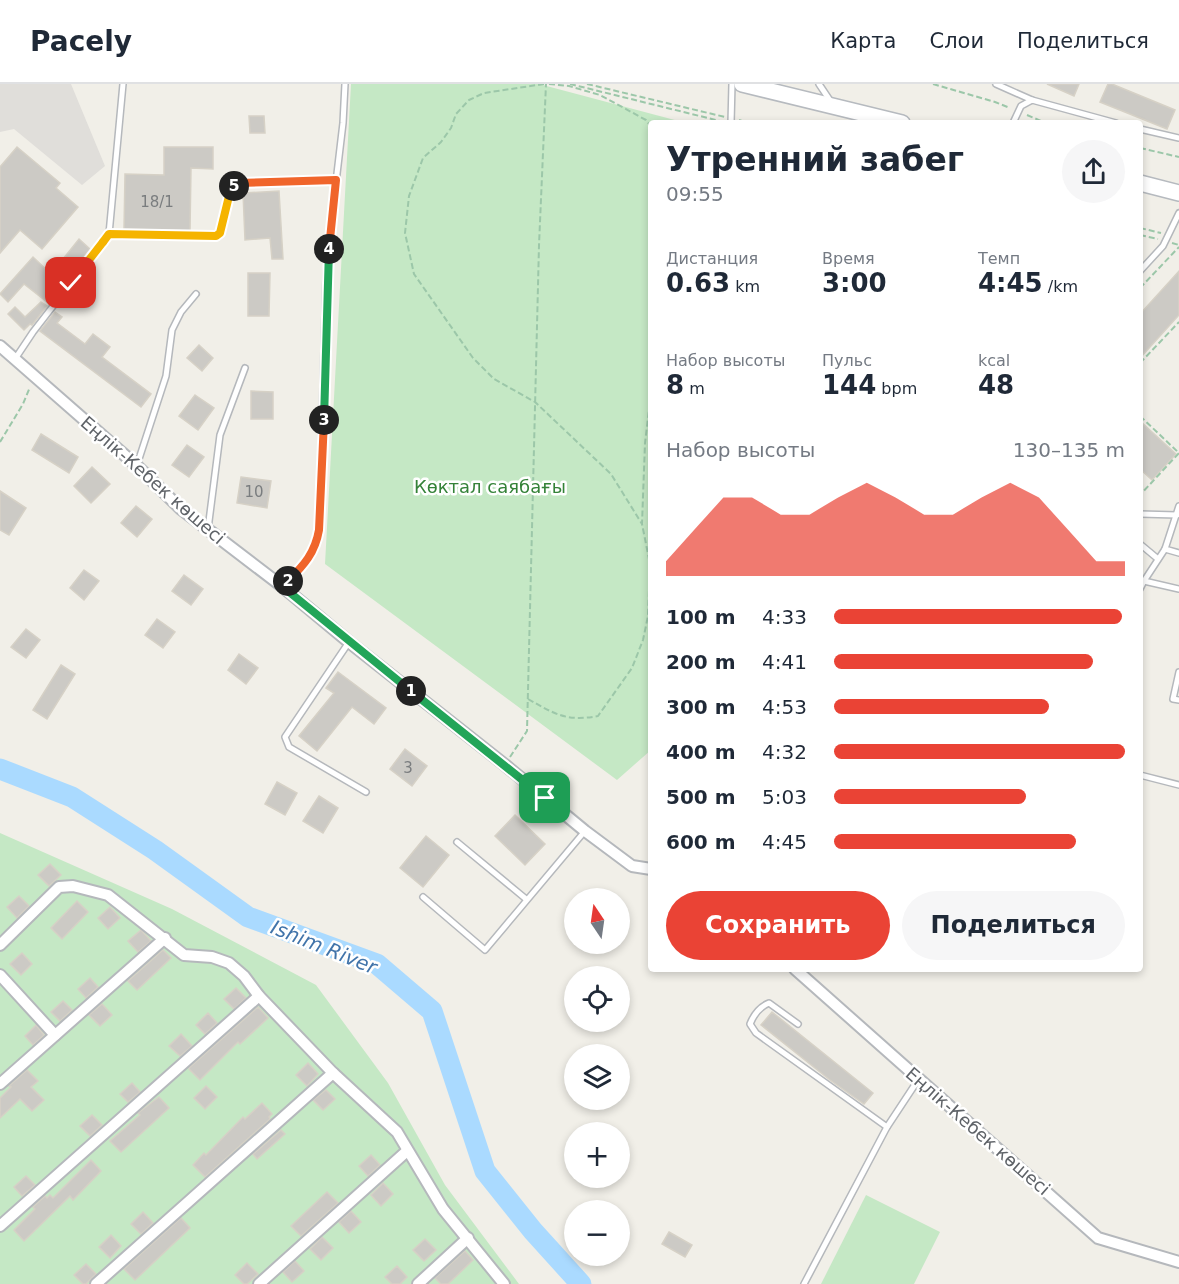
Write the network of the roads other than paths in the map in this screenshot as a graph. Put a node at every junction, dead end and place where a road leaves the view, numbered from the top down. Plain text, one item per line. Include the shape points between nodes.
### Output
1 (123, 84) edge
2 (345, 84) edge
3 (732, 84) edge
4 (742, 84) edge
5 (819, 84) edge
6 (996, 84) edge
7 (1032, 100) junction
8 (833, 105) junction
9 (730, 120) edge
10 (890, 120) edge
11 (1014, 120) edge
12 (1105, 120) edge
13 (1143, 130) edge
14 (1179, 138) edge
15 (336, 180) junction
16 (1143, 184) edge
17 (1179, 193) edge
18 (1179, 213) edge
19 (109, 234) junction
20 (1143, 268) edge
21 (196, 294) dead end
22 (0, 346) edge
23 (15, 359) junction
24 (244, 368) dead end
25 (137, 466) junction
26 (1179, 506) edge
27 (1143, 514) edge
28 (1178, 515) junction
29 (208, 531) junction
30 (1143, 546) edge
31 (1165, 549) junction
32 (1179, 553) edge
33 (1158, 559) junction
34 (1144, 580) joint
35 (283, 587) junction
36 (1179, 589) edge
37 (349, 642) junction
38 (1179, 672) edge
39 (1179, 700) edge
40 (1143, 776) edge
41 (1179, 785) edge
42 (366, 792) dead end
43 (585, 831) junction
44 (457, 842) dead end
45 (648, 869) edge
46 (423, 897) dead end
47 (526, 898) junction
48 (165, 938) junction
49 (0, 945) edge
50 (798, 972) edge
51 (0, 975) edge
52 (259, 996) junction
53 (798, 1024) dead end
54 (55, 1035) junction
55 (333, 1073) junction
56 (918, 1080) junction
57 (0, 1084) edge
58 (887, 1127) junction
59 (406, 1151) junction
60 (0, 1226) edge
61 (468, 1238) junction
62 (1179, 1262) edge
63 (96, 1284) edge
64 (259, 1284) edge
65 (418, 1284) edge
66 (504, 1284) edge
67 (804, 1284) edge

1 - 19 lane
2 - 15 lane
3 - 9 lane
4 - 8 street
5 - 8 lane
6 - 7 lane
7 - 11 lane via 1021,106
7 - 12 lane
8 - 10 street
13 - 14 lane
15 - 19 lane via 238,183 230,192 216,236
15 - 35 lane via 326,280 319,530 306,562
16 - 17 street
18 - 20 lane via 1163,246
19 - 23 lane
21 - 25 lane via 172,330 166,376
22 - 23 street, Еңлік-Кебек көшесі
23 - 25 street, Еңлік-Кебек көшесі
24 - 29 lane via 220,435
25 - 29 street, Еңлік-Кебек көшесі
26 - 28 lane
27 - 28 lane
28 - 31 lane
29 - 35 street, Еңлік-Кебек көшесі
30 - 33 lane
31 - 32 lane
31 - 33 lane
33 - 34 lane
34 - 36 lane
35 - 37 street, Еңлік-Кебек көшесі
37 - 42 lane via 285,737 288,747
37 - 43 street, Еңлік-Кебек көшесі
38 - 39 lane via 1173,699
40 - 41 lane
43 - 45 street, Еңлік-Кебек көшесі via 632,866
43 - 47 lane
44 - 47 lane
46 - 47 lane via 485,950
48 - 49 street via 108,895 73,886 59,887
48 - 52 street via 184,955 213,957 229,963
48 - 54 street
50 - 56 street, Еңлік-Кебек көшесі
51 - 54 street
52 - 55 street
52 - 60 street
53 - 58 lane via 769,1003 756,1012 750,1024 756,1033
54 - 57 street
55 - 59 street via 397,1132
55 - 63 street
56 - 58 lane
56 - 62 street, Еңлік-Кебек көшесі via 1098,1238
58 - 67 lane
59 - 61 street via 443,1209
59 - 64 street
61 - 65 street
61 - 66 street

